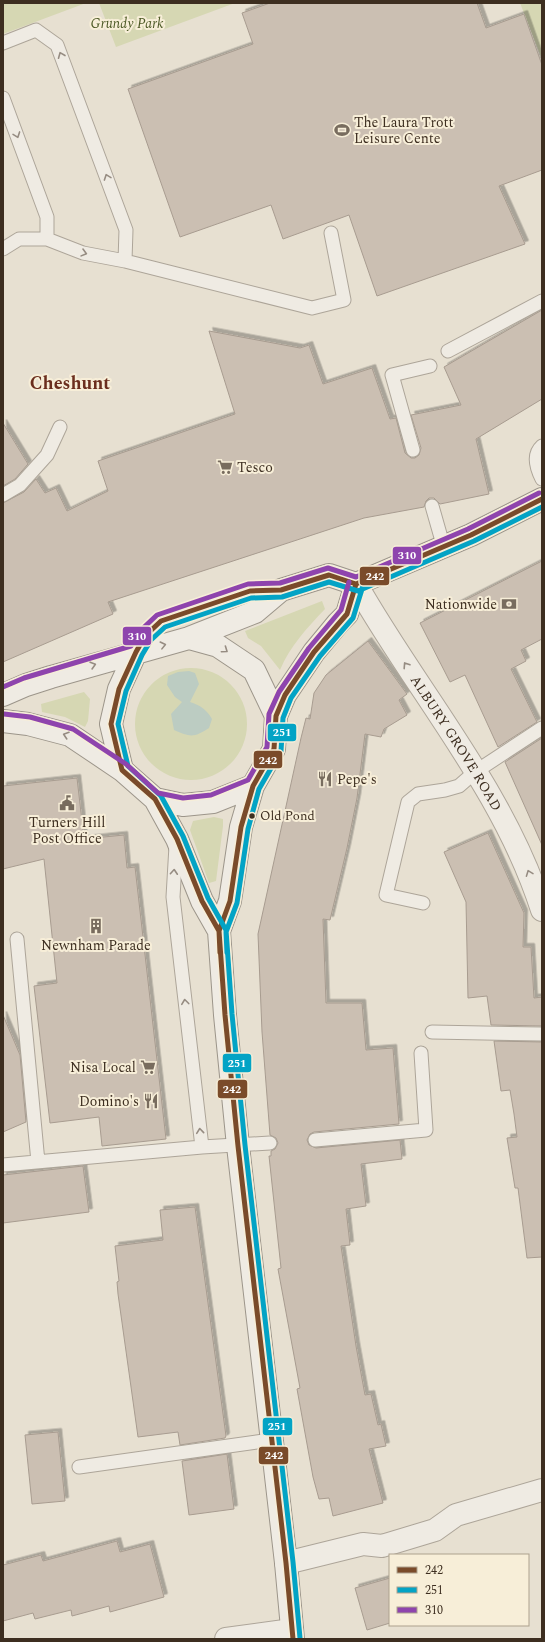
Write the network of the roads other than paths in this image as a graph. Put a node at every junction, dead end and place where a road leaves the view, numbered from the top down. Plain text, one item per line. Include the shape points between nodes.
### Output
1 (3, 43) edge
2 (3, 98) edge
3 (331, 232) dead end
4 (47, 239) junction
5 (3, 249) edge
6 (125, 261) junction
7 (542, 301) edge
8 (448, 351) dead end
9 (430, 366) dead end
10 (60, 427) dead end
11 (542, 446) edge
12 (413, 450) dead end
13 (542, 479) edge
14 (3, 494) edge
15 (542, 499) edge
16 (432, 506) dead end
17 (444, 548) junction
18 (356, 584) junction
19 (281, 590) junction
20 (189, 638) junction
21 (136, 652) junction
22 (3, 695) edge
23 (276, 716) junction
24 (3, 722) edge
25 (542, 728) edge
26 (122, 770) junction
27 (475, 772) junction
28 (253, 786) junction
29 (155, 800) junction
30 (177, 838) junction
31 (423, 903) dead end
32 (542, 910) edge
33 (219, 931) junction
34 (17, 939) dead end
35 (432, 1032) dead end
36 (542, 1034) edge
37 (421, 1052) dead end
38 (315, 1140) dead end
39 (270, 1143) dead end
40 (238, 1146) junction
41 (202, 1147) junction
42 (38, 1162) junction
43 (3, 1165) edge
44 (271, 1440) junction
45 (79, 1467) dead end
46 (542, 1490) edge
47 (286, 1563) junction
48 (292, 1635) edge
49 (236, 1638) edge

6 -> 1 lane via 126,230 57,45 36,30
2 -> 4 lane via 47,217
3 - 6 lane via 344,300 312,308
4 - 5 lane via 19,240
4 -> 6 lane via 83,253
7 - 8 lane
9 - 12 lane via 392,375
10 - 14 lane via 47,455 20,484
11 - 13 lane via 536,463
15 - 17 main road
16 - 17 lane
17 - 18 main road
18 - 19 main road via 329,575
18 - 23 main road via 347,614 314,652 285,695
27 -> 18 main road, ALBURY GROVE ROAD
19 - 20 main road via 255,612
19 - 21 lane via 250,591 171,616 154,626
21 -> 20 main road
20 -> 23 main road via 218,646 254,670
22 -> 21 main road via 26,685
21 - 26 main road via 119,689 111,724
23 - 28 main road via 274,749
26 -> 24 main road via 70,735 28,724
25 - 27 lane
26 - 29 main road
27 - 31 lane via 460,786 418,794 408,802 386,895
32 -> 27 main road, ALBURY GROVE ROAD via 522,854
28 - 29 main road via 213,802 183,805
28 - 33 main road via 241,827 230,900
29 - 30 main road
30 - 33 main road via 202,901
41 -> 30 lane via 173,897
33 - 40 main road
34 - 42 lane
35 - 36 lane
37 - 38 lane via 426,1130
39 - 40 lane
40 - 41 lane
40 - 44 main road
41 - 42 lane
42 - 43 lane
44 - 45 lane
44 - 47 main road
46 - 47 main road via 456,1515 435,1530 382,1546 363,1544
47 - 48 main road
48 - 49 main road

